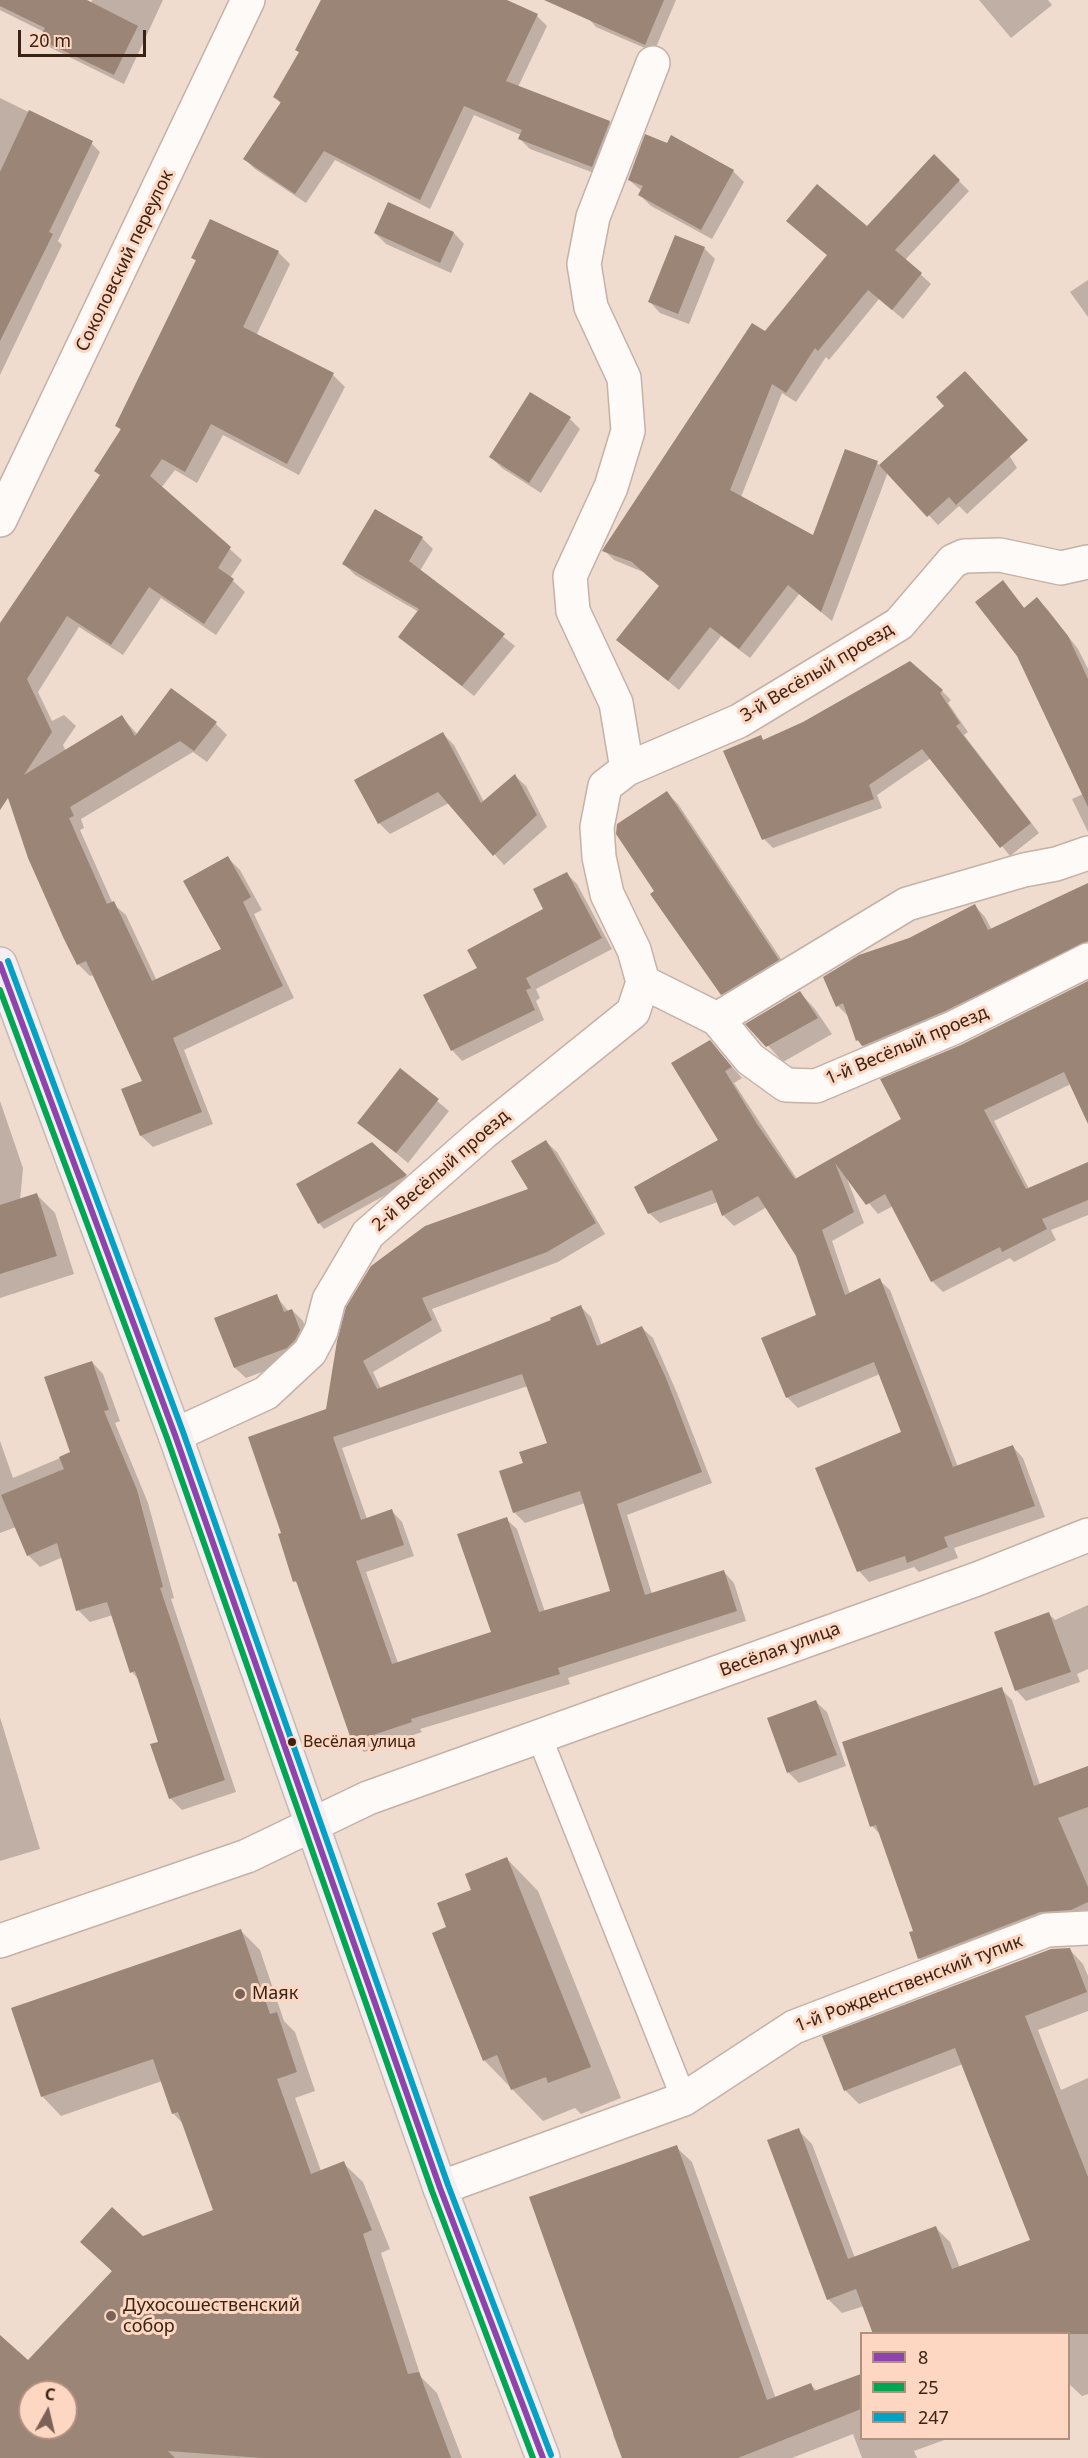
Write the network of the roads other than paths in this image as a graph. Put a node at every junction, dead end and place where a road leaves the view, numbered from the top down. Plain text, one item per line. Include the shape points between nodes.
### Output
1 (248, 0) edge
2 (653, 63) dead end
3 (0, 520) edge
4 (1088, 561) edge
5 (627, 769) junction
6 (1088, 853) edge
7 (1088, 960) edge
8 (0, 964) edge
9 (643, 982) junction
10 (717, 1019) junction
11 (175, 1435) junction
12 (1088, 1535) edge
13 (539, 1736) junction
14 (311, 1826) junction
15 (1088, 1928) edge
16 (0, 1941) edge
17 (684, 2099) junction
18 (441, 2188) junction
19 (543, 2458) edge

1 - 3 street, Соколовский переулок
2 - 5 street via 593,218 584,264 591,307 624,378 628,430 611,487 570,576 573,611 616,704
4 - 5 street, 3-й Весёлый проезд via 1061,568 1000,555 964,556 953,561 899,624 739,721
5 - 9 street, 3-й Весёлый проезд via 605,786 597,826 607,894 634,951
6 - 10 street via 907,904
7 - 10 street, 1-й Весёлый проезд via 953,1028 816,1086 786,1085 750,1059
8 - 11 main road
9 - 10 street, 1-й Весёлый проезд
9 - 11 street, 2-й Весёлый проезд via 633,1012 483,1133 368,1234 329,1300 321,1331 310,1352 266,1393
11 - 14 main road
12 - 13 street, Весёлая улица via 977,1579
13 - 14 street, Весёлая улица via 368,1798
13 - 17 lane
14 - 16 street, Весёлая улица via 247,1856
14 - 18 main road
15 - 17 street, 1-й Рожденственский тупик via 1047,1930 794,2027
17 - 18 street, 1-й Рожденственский тупик
18 - 19 main road

